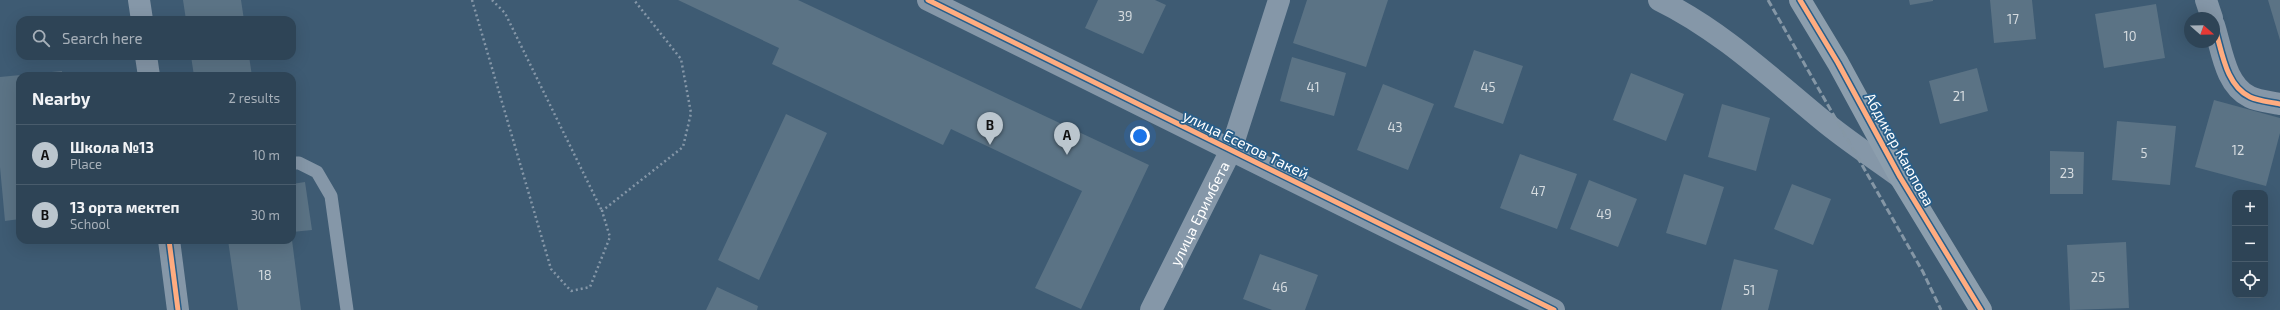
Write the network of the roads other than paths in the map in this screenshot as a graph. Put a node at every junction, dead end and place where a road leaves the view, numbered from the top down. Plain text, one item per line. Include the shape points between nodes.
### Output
1 (139, 0) edge
2 (928, 0) edge
3 (1279, 0) edge
4 (1659, 0) edge
5 (1800, 0) edge
6 (2206, 0) edge
7 (2210, 12) edge
8 (141, 16) edge
9 (2220, 44) edge
10 (147, 60) edge
11 (148, 72) edge
12 (2280, 104) edge
13 (1231, 150) junction
14 (296, 163) edge
15 (1900, 177) junction
16 (170, 244) edge
17 (1532, 305) edge
18 (178, 310) edge
19 (347, 310) edge
20 (1151, 310) edge
21 (1554, 310) edge
22 (1981, 310) edge

1 - 8 street
2 - 13 street, улица Есетов Такей
3 - 13 street, улица Еримбета
4 - 15 street via 1680,10 1752,61 1824,120
5 - 15 street, Абдикер Каюпова via 1838,63
6 - 7 street
9 - 12 street via 2232,81 2240,91 2251,98
10 - 11 street
13 - 17 street, улица Есетов Такей
13 - 20 street, улица Еримбета
14 - 19 lane via 317,172 331,196
15 - 22 street, Абдикер Каюпова
16 - 18 street
17 - 21 street, улица Есетов Такей

